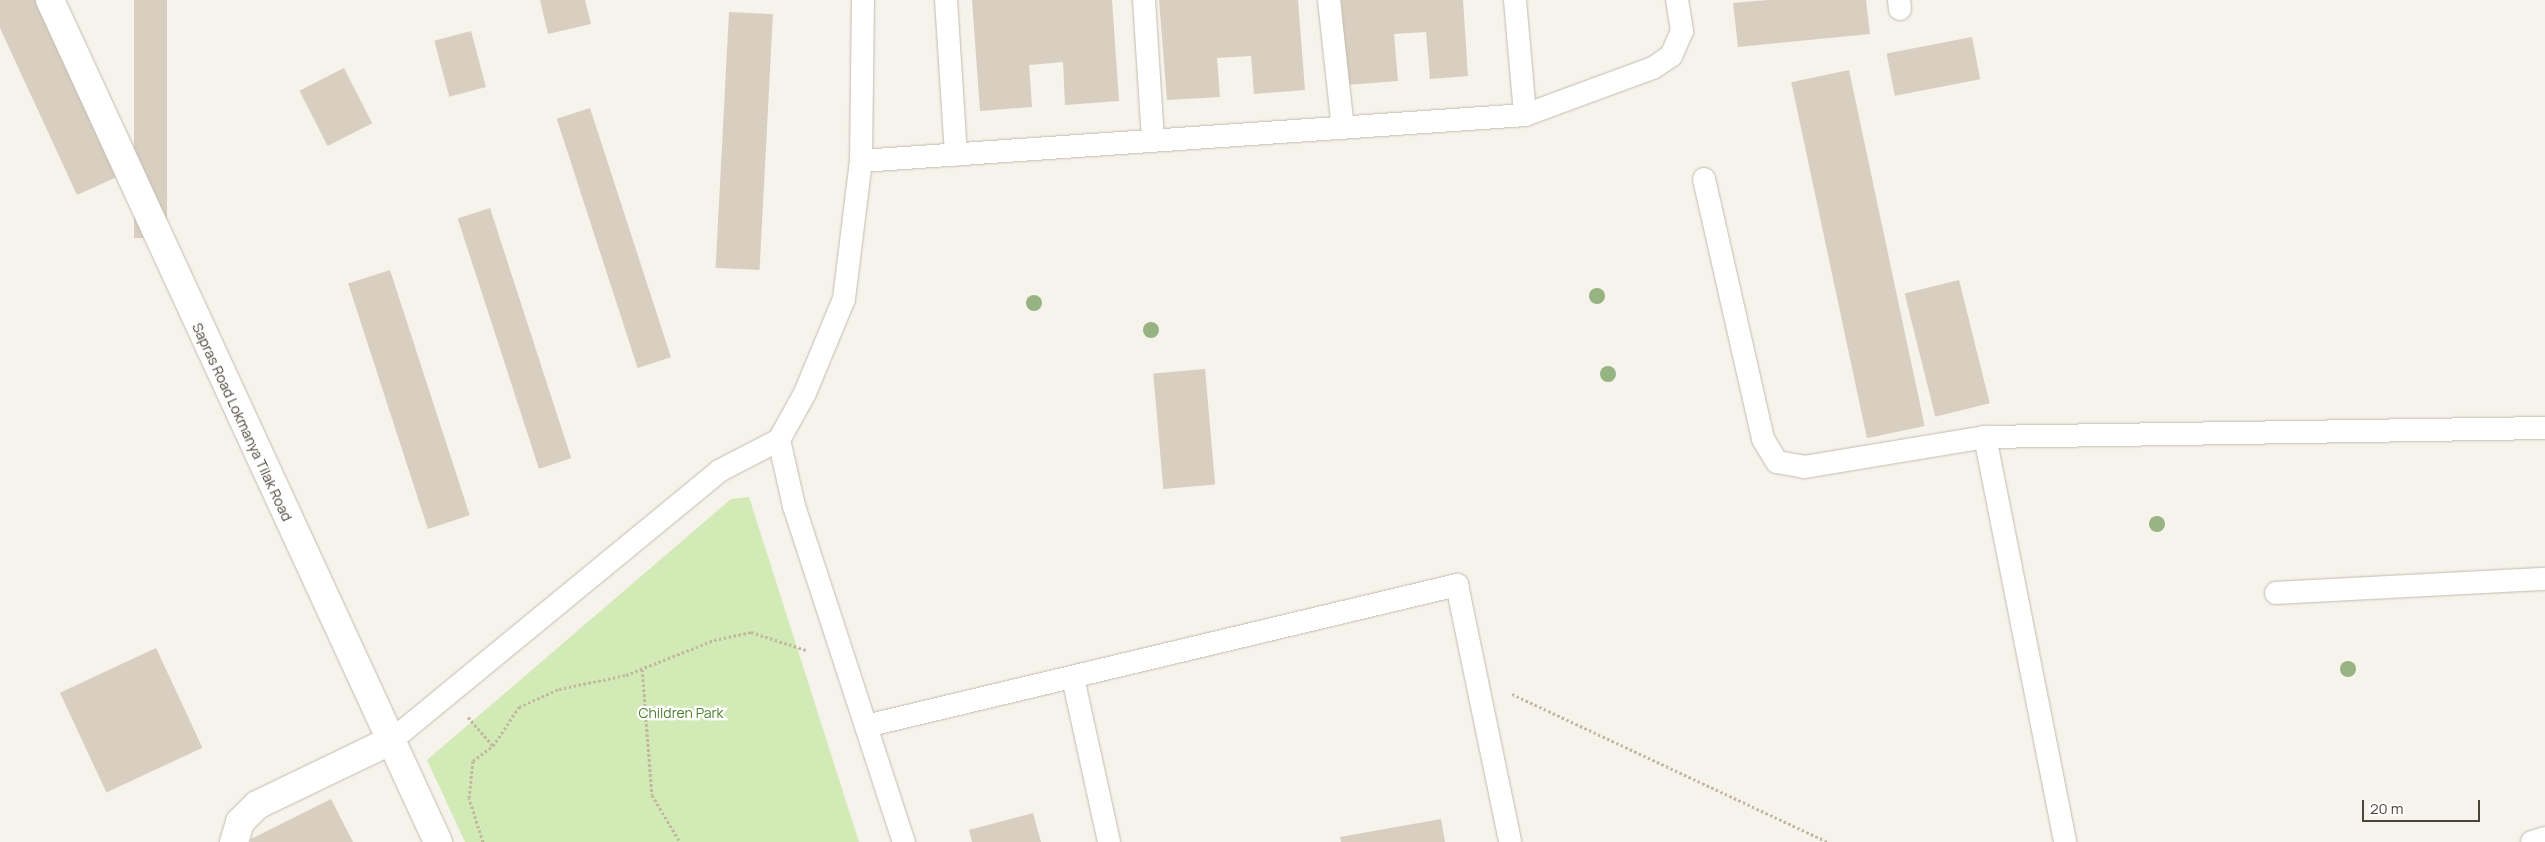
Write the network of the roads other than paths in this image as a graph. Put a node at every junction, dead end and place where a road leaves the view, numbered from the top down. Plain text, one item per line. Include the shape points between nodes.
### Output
1 (50, 0) edge
2 (863, 0) edge
3 (946, 0) edge
4 (1144, 0) edge
5 (1329, 0) edge
6 (1515, 0) edge
7 (1677, 0) edge
8 (1525, 115) junction
9 (1343, 128) junction
10 (1153, 141) junction
11 (956, 155) junction
12 (861, 161) junction
13 (1704, 179) dead end
14 (2545, 428) edge
15 (1985, 437) junction
16 (779, 440) junction
17 (2545, 579) edge
18 (2276, 594) dead end
19 (1073, 678) junction
20 (866, 726) junction
21 (392, 740) junction
22 (2545, 838) edge
23 (234, 842) edge
24 (438, 842) edge
25 (904, 842) edge
26 (1109, 842) edge
27 (1510, 842) edge
28 (2065, 842) edge
29 (2532, 842) edge

1 - 21 street, Sapras Road Lokmanya Tilak Road via 335,625
2 - 12 lane
3 - 11 lane
4 - 10 lane
5 - 9 lane
6 - 8 lane
7 - 8 lane via 1682,31 1671,56 1653,68
8 - 9 lane
9 - 10 lane
10 - 11 lane
11 - 12 lane
12 - 16 lane via 844,299 805,393
13 - 15 lane via 1763,439 1777,462 1804,468
14 - 15 lane
15 - 28 lane
16 - 20 lane via 791,496
16 - 21 lane via 719,471
17 - 18 lane
19 - 20 lane
19 - 26 lane
19 - 27 lane via 1456,586
20 - 25 lane
21 - 23 street via 257,805 240,822
21 - 24 street, Sapras Road Lokmanya Tilak Road
22 - 29 lane

